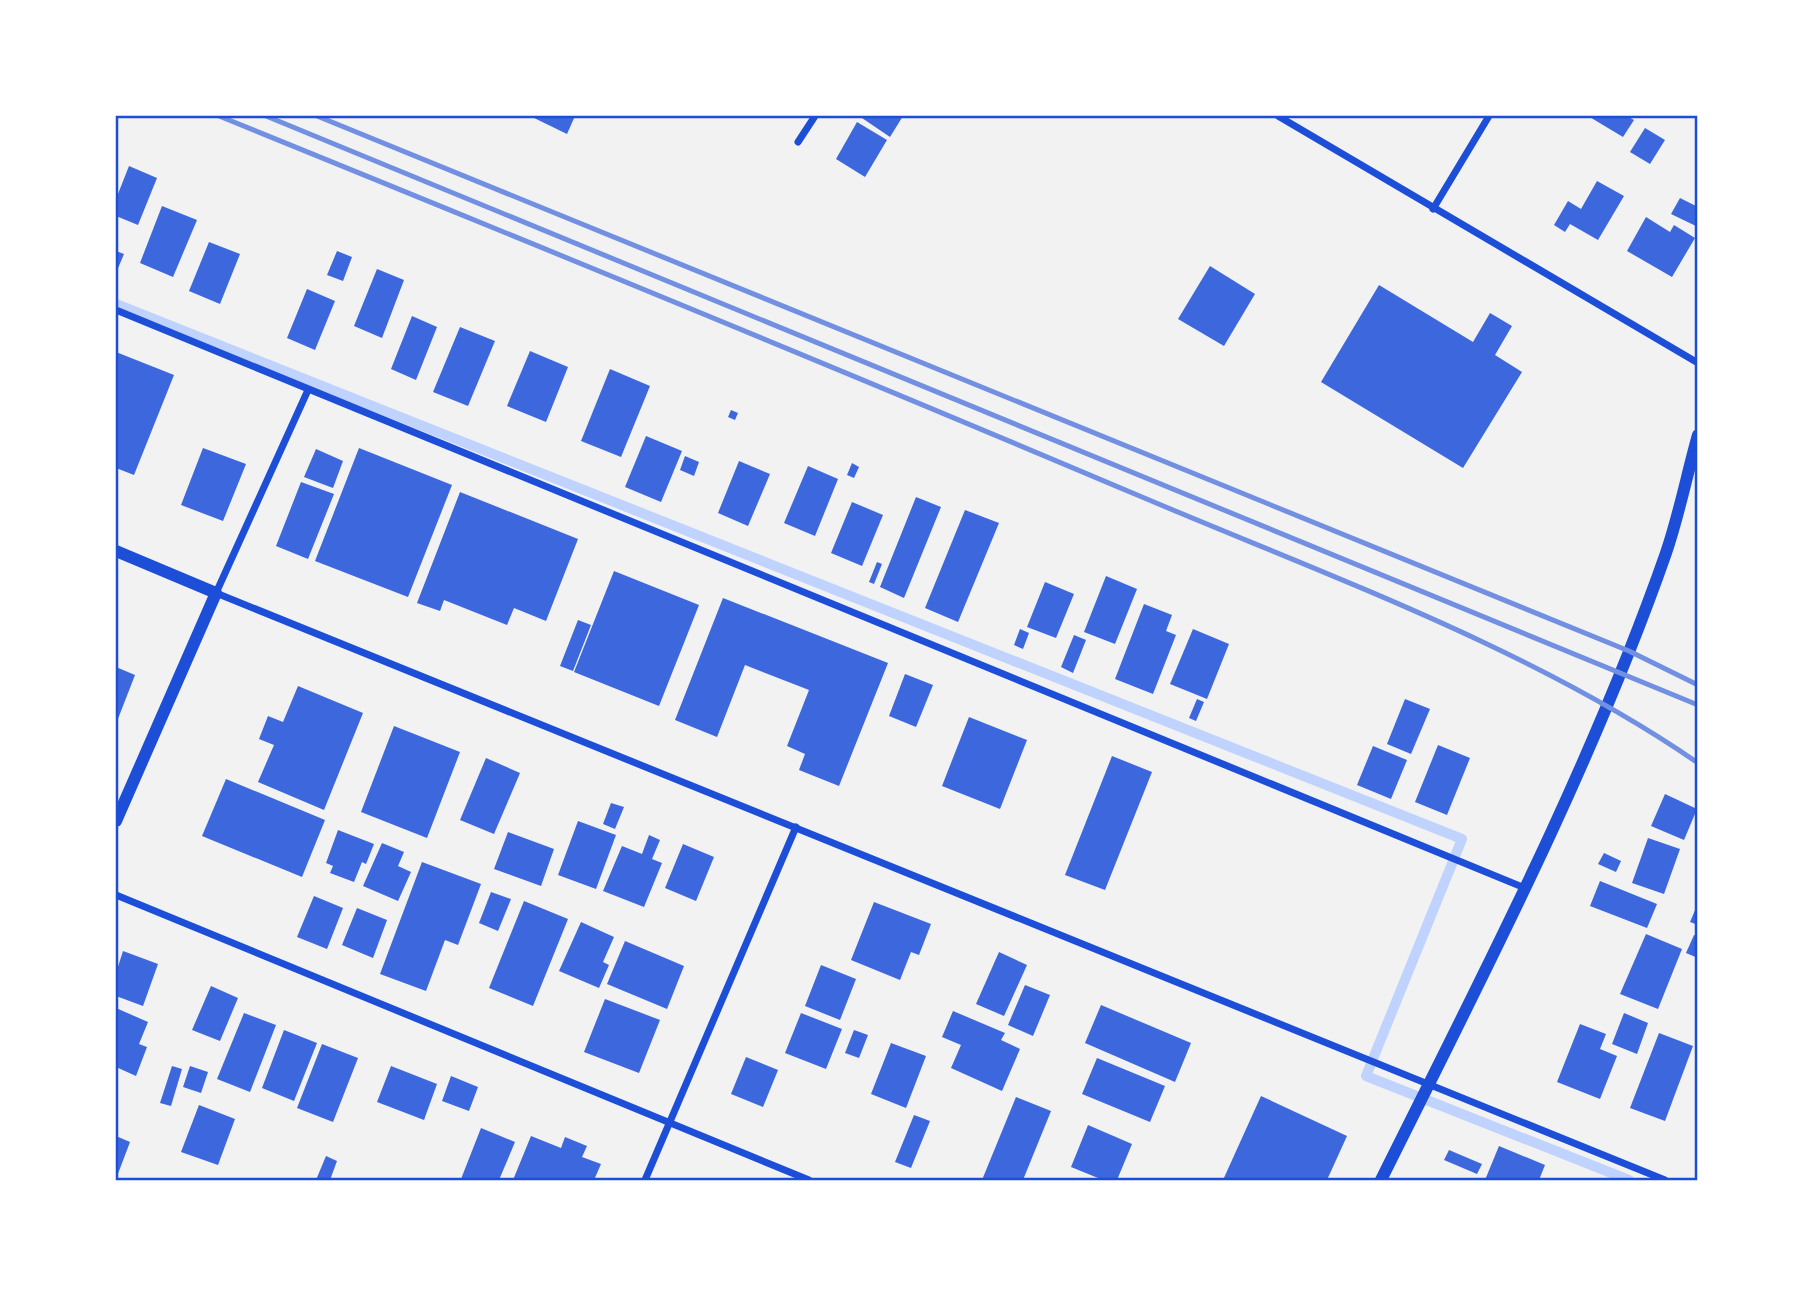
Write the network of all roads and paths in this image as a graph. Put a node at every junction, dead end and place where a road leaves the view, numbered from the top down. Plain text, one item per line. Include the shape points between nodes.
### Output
1 (815, 116) edge
2 (1278, 116) edge
3 (1489, 116) edge
4 (799, 142) dead end
5 (1433, 209) junction
6 (116, 310) edge
7 (1698, 363) edge
8 (308, 390) junction
9 (1698, 435) edge
10 (116, 551) edge
11 (216, 593) junction
12 (116, 821) edge
13 (796, 827) junction
14 (1526, 888) junction
15 (116, 895) edge
16 (1428, 1086) junction
17 (668, 1121) junction
18 (645, 1181) edge
19 (809, 1181) edge
20 (1381, 1181) edge
21 (1665, 1181) edge

1 - 4 street
2 - 5 street
3 - 5 street
5 - 7 street
6 - 8 street
8 - 11 street
8 - 14 street
9 - 14 street via 1648,601
10 - 11 street
11 - 12 street
11 - 13 street
13 - 16 street
13 - 17 street
14 - 16 street
15 - 17 street
16 - 20 street
16 - 21 street
17 - 18 street
17 - 19 street

